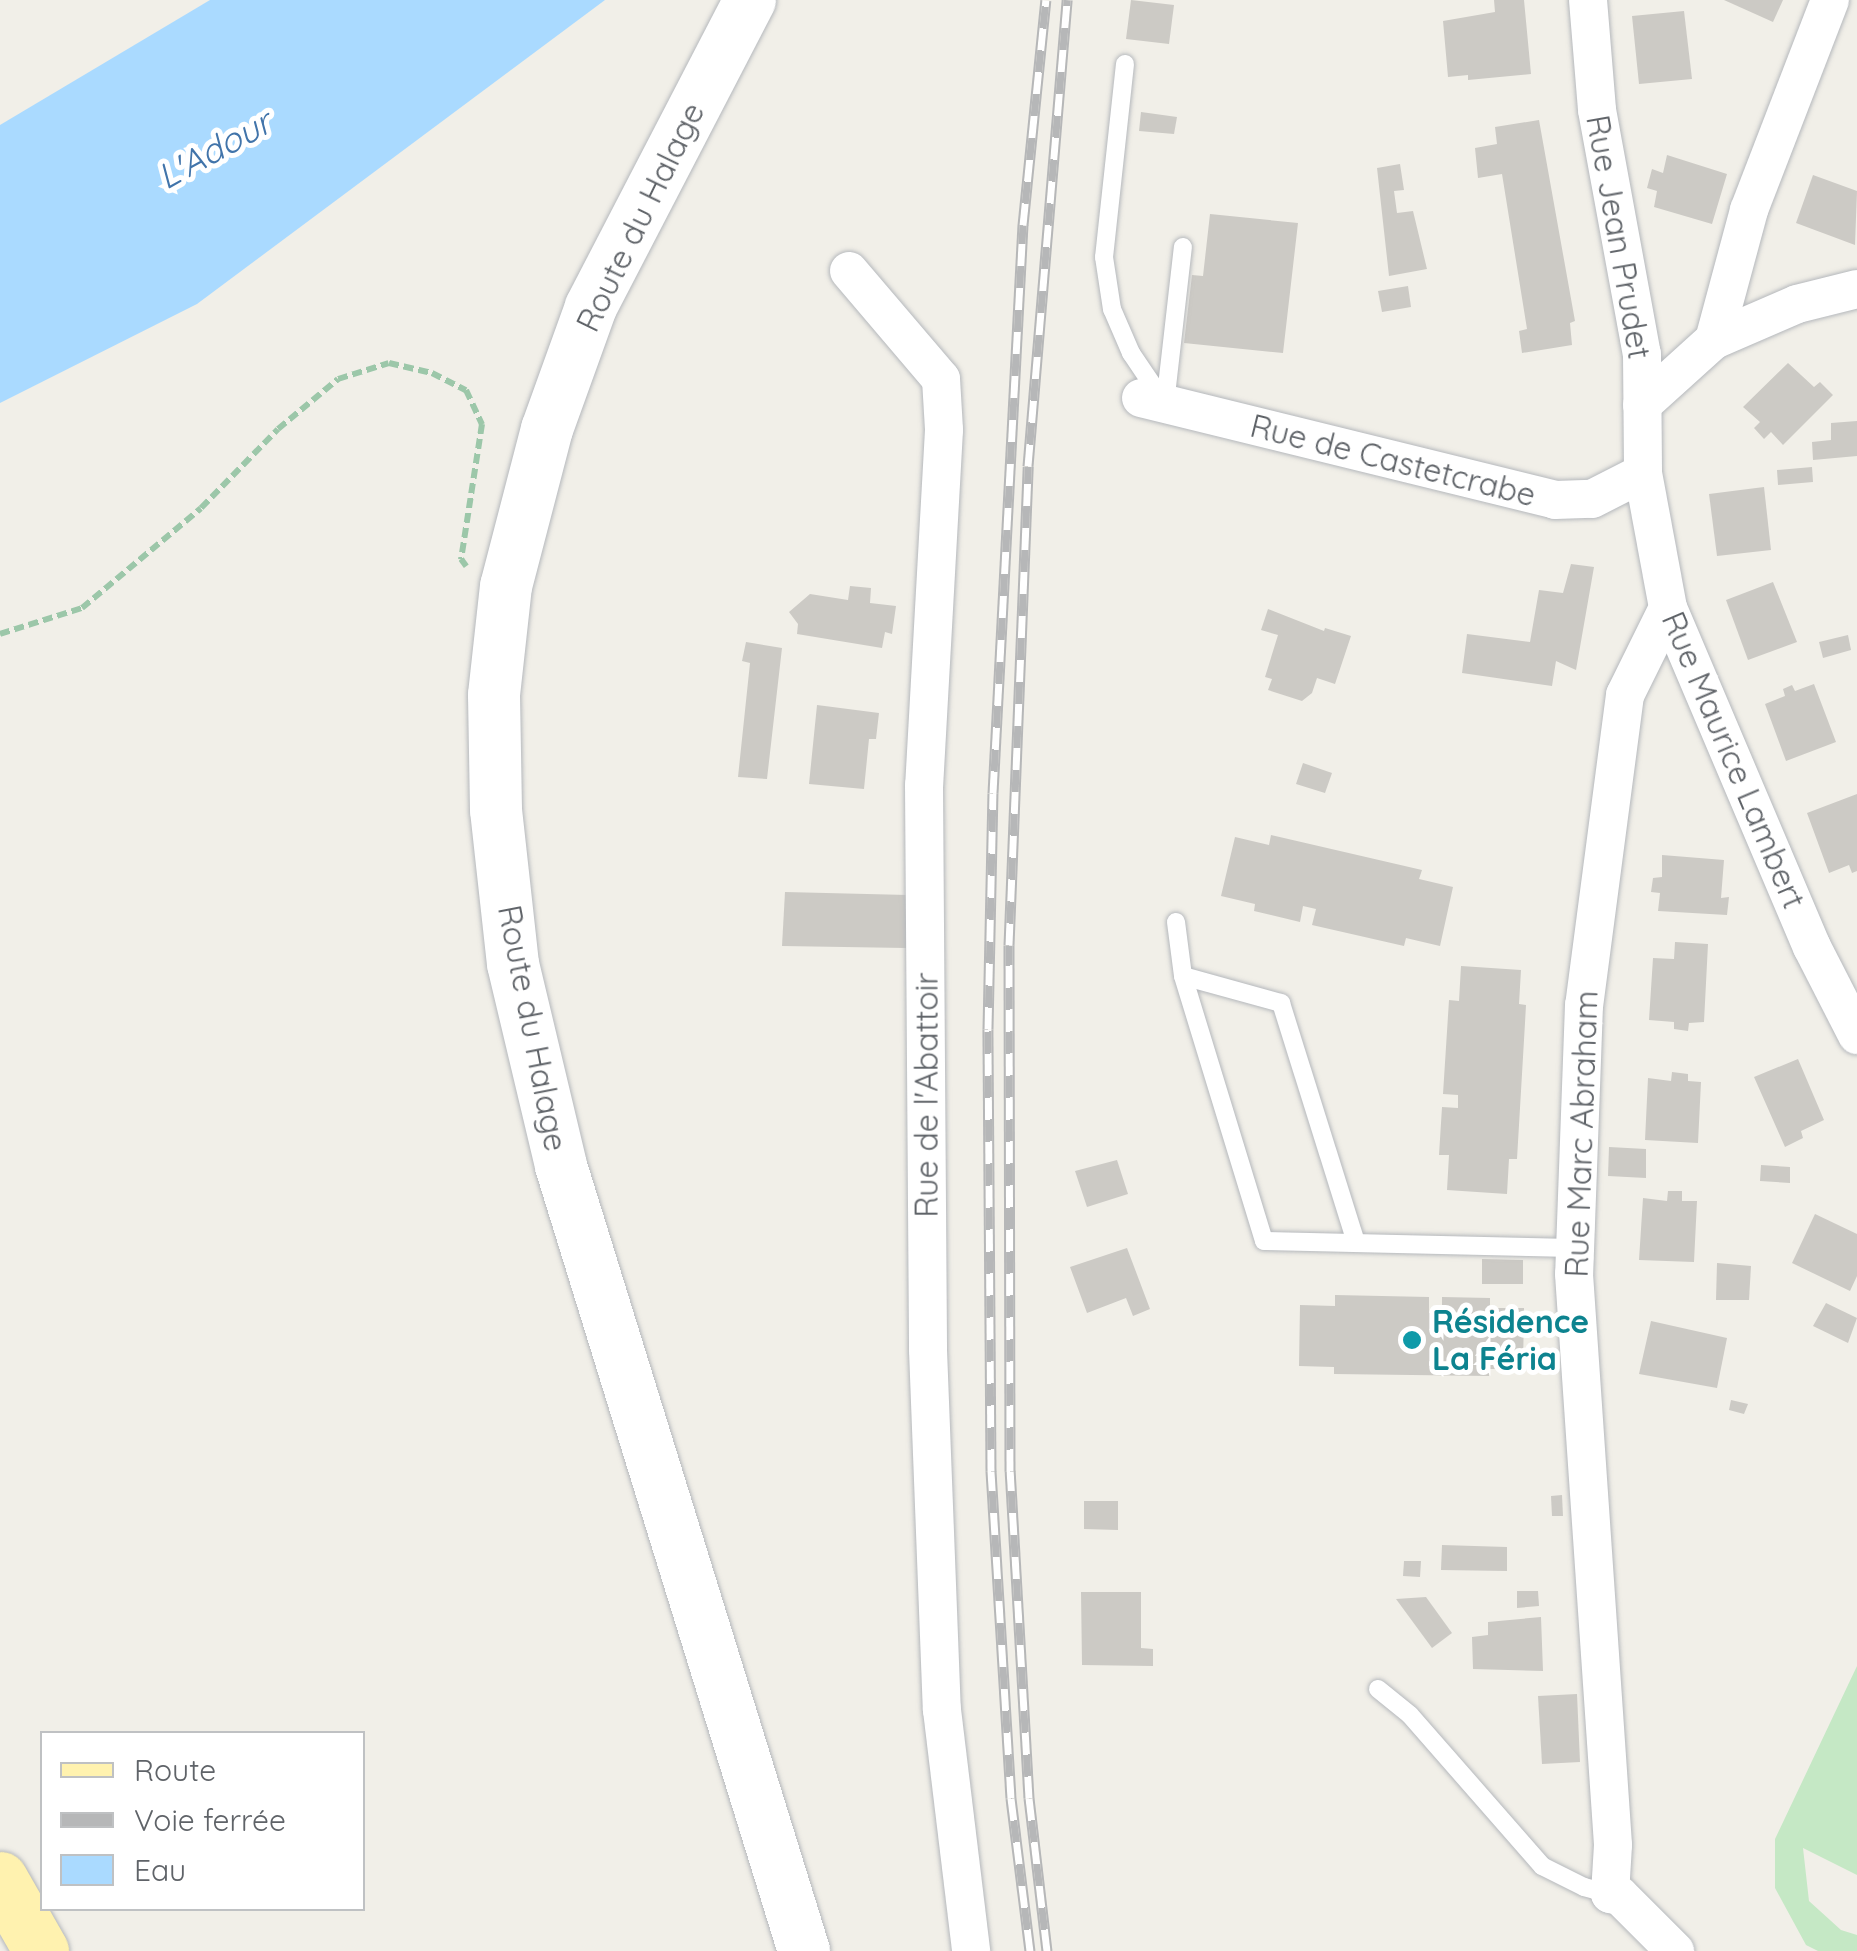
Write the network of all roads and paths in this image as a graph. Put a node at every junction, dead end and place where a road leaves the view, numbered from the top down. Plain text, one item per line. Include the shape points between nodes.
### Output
1 (750, 0) edge
2 (1588, 0) edge
3 (1830, 0) edge
4 (1125, 64) dead end
5 (1183, 247) dead end
6 (850, 271) dead end
7 (1857, 289) edge
8 (1714, 340) junction
9 (1153, 401) junction
10 (1642, 405) junction
11 (1643, 474) junction
12 (1668, 608) junction
13 (503, 619) junction
14 (0, 634) edge
15 (1176, 922) dead end
16 (1183, 976) junction
17 (1857, 1036) edge
18 (1356, 1243) junction
19 (1574, 1248) junction
20 (1378, 1689) dead end
21 (0, 1879) edge
22 (1610, 1894) junction
23 (1672, 1948) edge
24 (42, 1951) edge
25 (804, 1951) edge
26 (971, 1951) edge

1 - 13 main road, Route du Halage via 591,307 546,429
2 - 10 street, Rue Jean Prudet via 1596,110 1642,354
3 - 8 street via 1749,210
4 - 9 lane via 1104,258 1112,309
5 - 9 lane
6 - 26 street, Rue de l'Abattoir via 941,378 944,430 924,786 928,1350 942,1710
7 - 8 street via 1797,304
8 - 10 street
9 - 11 street, Rue de Castetcrabe via 1554,500 1592,499
10 - 11 street, Rue Jean Prudet
11 - 12 street, Rue Maurice Lambert
12 - 17 street, Rue Maurice Lambert via 1812,947
12 - 19 street, Rue Marc Abraham via 1625,695 1584,1005
13 - 14 path via 462,559 482,424 466,390 390,362 338,379 82,608
13 - 25 main road, Route du Halage via 494,696 496,810 512,964 532,1054 560,1166
15 - 16 lane
16 - 18 lane via 1281,1003
16 - 18 lane via 1264,1241
18 - 19 lane
19 - 22 street, Rue Marc Abraham via 1613,1845
20 - 22 lane via 1410,1715 1542,1866
21 - 24 main road
22 - 23 street via 1620,1896

